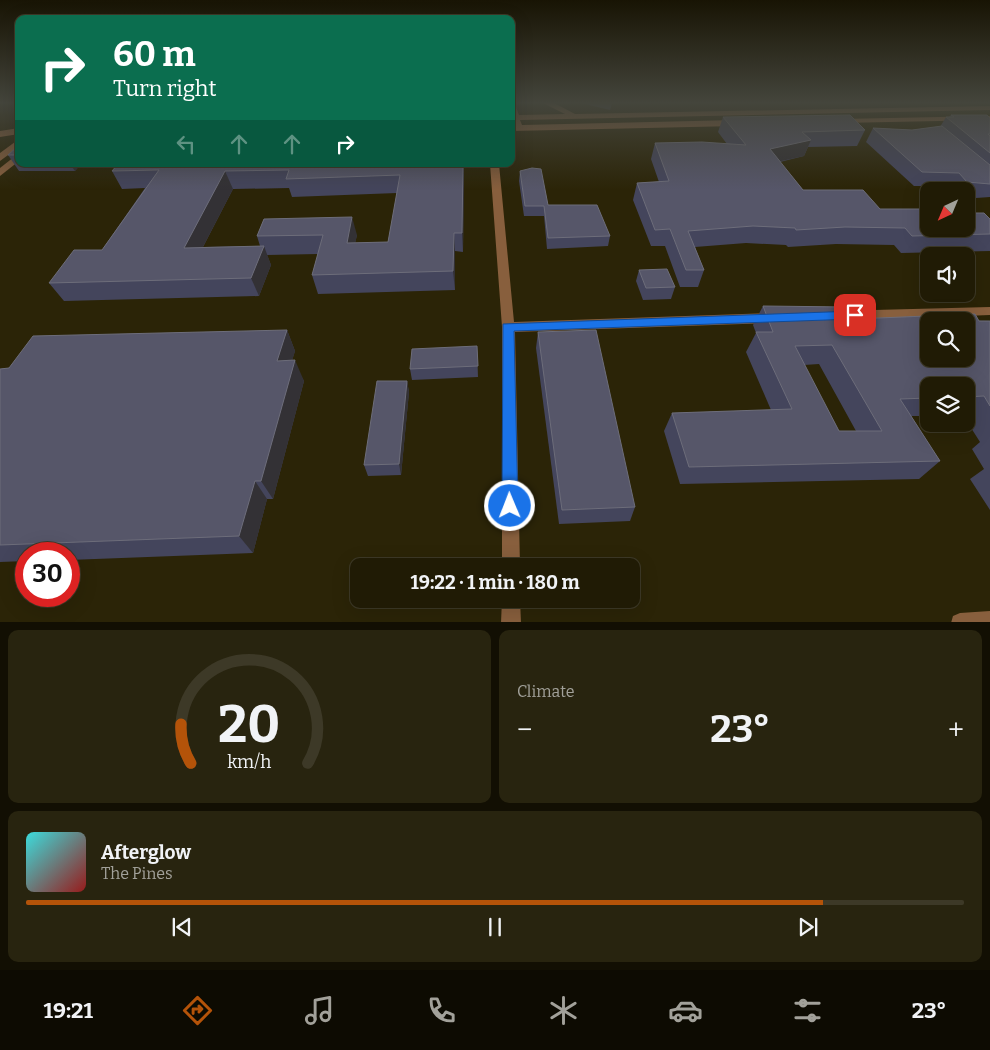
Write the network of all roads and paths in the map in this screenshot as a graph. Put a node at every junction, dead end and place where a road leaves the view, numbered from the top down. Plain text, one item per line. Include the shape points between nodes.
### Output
1 (15, 145) edge
2 (0, 158) edge
3 (15, 160) edge
4 (494, 167) edge
5 (0, 173) edge
6 (990, 311) edge
7 (823, 316) edge
8 (783, 318) edge
9 (508, 327) junction
10 (511, 558) edge
11 (511, 608) edge
12 (990, 621) edge
13 (511, 622) edge
14 (960, 622) edge

1 - 2 street
3 - 5 street
4 - 9 street
6 - 7 street
8 - 9 street
9 - 10 street
11 - 13 street
12 - 14 street

